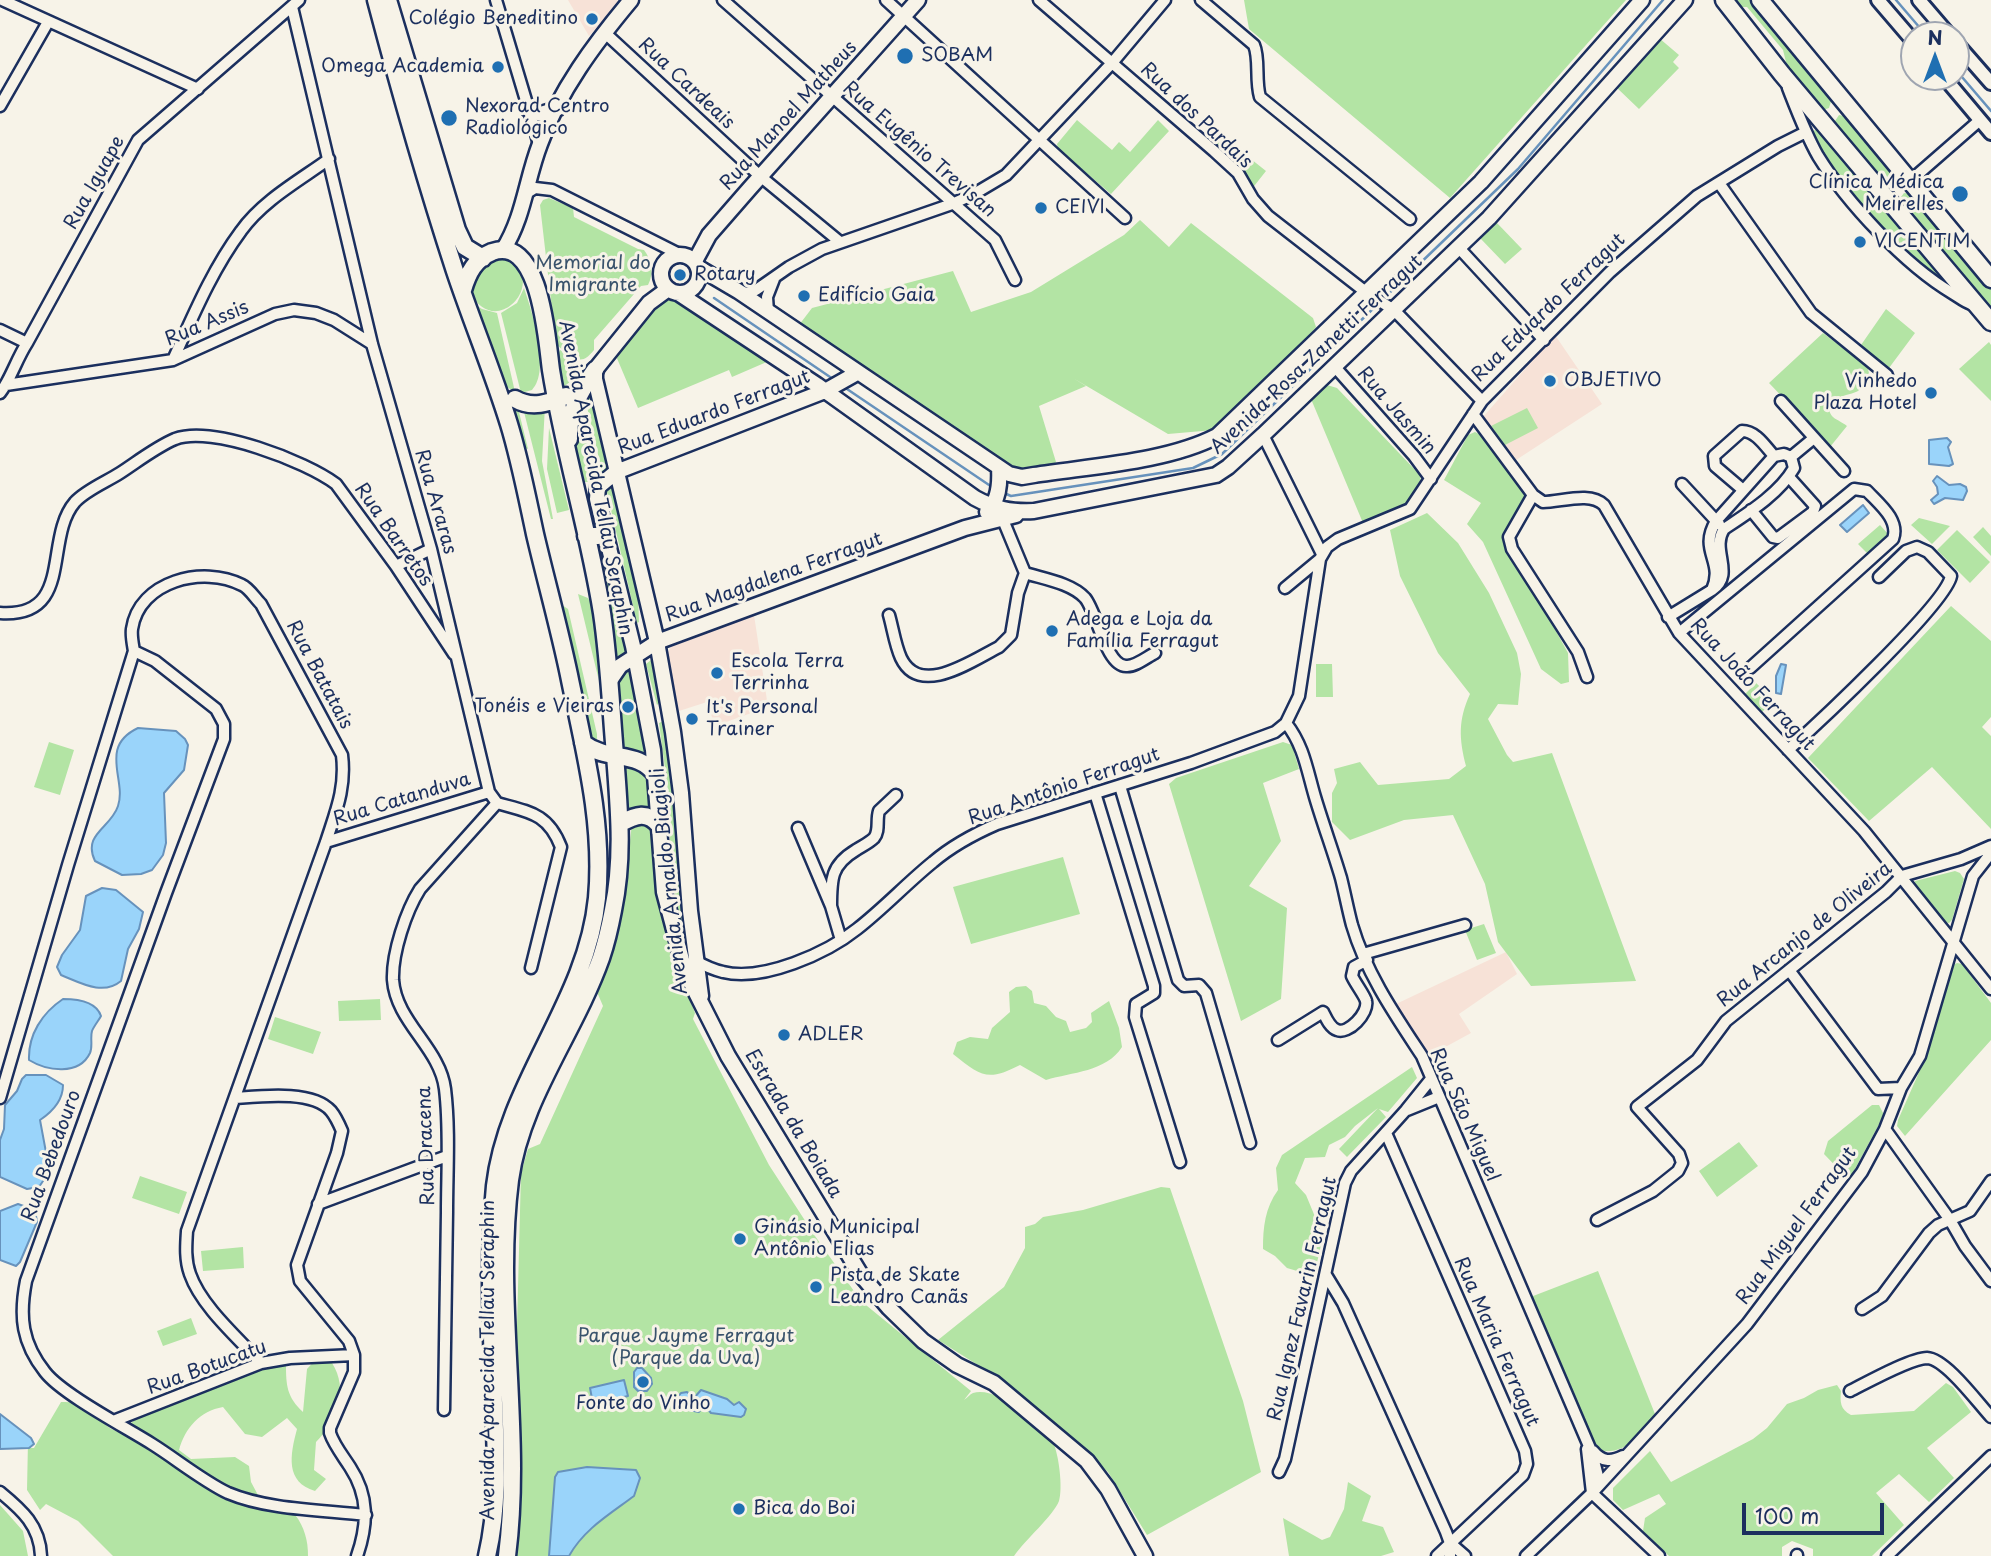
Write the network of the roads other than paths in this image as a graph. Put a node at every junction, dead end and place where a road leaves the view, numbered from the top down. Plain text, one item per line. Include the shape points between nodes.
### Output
1 (2, 0) edge
2 (376, 0) edge
3 (388, 0) edge
4 (496, 0) edge
5 (631, 0) edge
6 (723, 0) edge
7 (886, 0) edge
8 (918, 0) edge
9 (1039, 0) edge
10 (1165, 0) edge
11 (1200, 0) edge
12 (1642, 0) edge
13 (1685, 0) edge
14 (1724, 0) edge
15 (1760, 0) edge
16 (1878, 0) edge
17 (1919, 0) edge
18 (297, 2) edge
19 (904, 16) junction
20 (1938, 21) edge
21 (48, 22) junction
22 (1900, 26) edge
23 (604, 32) junction
24 (1970, 59) edge
25 (1112, 63) junction
26 (1782, 74) junction
27 (1991, 83) edge
28 (198, 89) junction
29 (1956, 91) edge
30 (831, 96) junction
31 (1840, 98) junction
32 (0, 106) edge
33 (528, 109) junction
34 (557, 109) junction
35 (1820, 117) junction
36 (1980, 120) junction
37 (1806, 132) junction
38 (1991, 133) edge
39 (1038, 140) junction
40 (539, 145) junction
41 (329, 159) junction
42 (760, 176) junction
43 (1909, 182) junction
44 (1719, 183) junction
45 (527, 193) junction
46 (952, 204) junction
47 (1898, 210) junction
48 (1125, 218) dead end
49 (1410, 219) dead end
50 (840, 242) junction
51 (1459, 248) junction
52 (503, 250) junction
53 (678, 254) junction
54 (483, 258) junction
55 (697, 265) junction
56 (774, 279) junction
57 (1991, 279) edge
58 (1015, 280) dead end
59 (463, 290) junction
60 (673, 291) junction
61 (738, 291) junction
62 (1367, 293) junction
63 (1979, 307) junction
64 (1394, 310) junction
65 (768, 312) junction
66 (1991, 322) edge
67 (0, 330) edge
68 (1544, 340) junction
69 (27, 343) junction
70 (372, 344) junction
71 (173, 360) junction
72 (788, 367) junction
73 (1335, 367) junction
74 (595, 370) junction
75 (857, 373) junction
76 (1887, 374) dead end
77 (552, 377) junction
78 (495, 379) junction
79 (585, 384) junction
80 (3, 389) edge
81 (825, 391) junction
82 (515, 398) junction
83 (556, 400) junction
84 (1482, 401) junction
85 (1781, 401) dead end
86 (790, 403) junction
87 (1473, 414) junction
88 (1262, 435) junction
89 (1814, 438) junction
90 (1774, 456) junction
91 (1791, 457) junction
92 (999, 468) junction
93 (1844, 471) dead end
94 (616, 472) junction
95 (1789, 477) junction
96 (1431, 479) junction
97 (1682, 484) dead end
98 (574, 487) junction
99 (1742, 489) junction
100 (1533, 495) junction
101 (1752, 510) junction
102 (998, 513) junction
103 (1716, 521) junction
104 (1724, 529) junction
105 (605, 532) junction
106 (586, 536) junction
107 (431, 549) junction
108 (1321, 556) junction
109 (396, 566) junction
110 (1025, 573) junction
111 (1879, 578) dead end
112 (1285, 588) dead end
113 (1712, 590) junction
114 (0, 613) edge
115 (889, 615) dead end
116 (650, 616) junction
117 (1668, 617) junction
118 (1679, 633) junction
119 (657, 642) junction
120 (134, 651) junction
121 (1155, 653) dead end
122 (638, 654) junction
123 (456, 657) junction
124 (1750, 668) dead end
125 (1587, 677) dead end
126 (609, 682) junction
127 (669, 707) junction
128 (646, 713) junction
129 (1286, 723) junction
130 (583, 743) junction
131 (1788, 750) junction
132 (615, 756) junction
133 (656, 775) junction
134 (1120, 786) junction
135 (489, 792) junction
136 (1095, 793) junction
137 (896, 795) dead end
138 (497, 803) junction
139 (621, 823) junction
140 (659, 825) junction
141 (798, 828) dead end
142 (326, 842) junction
143 (1991, 846) edge
144 (1991, 853) edge
145 (1961, 859) junction
146 (1902, 876) junction
147 (1973, 876) junction
148 (688, 878) junction
149 (663, 880) junction
150 (831, 906) junction
151 (1465, 925) dead end
152 (842, 940) junction
153 (1955, 945) junction
154 (679, 951) junction
155 (1365, 957) junction
156 (697, 962) junction
157 (531, 968) dead end
158 (1788, 970) junction
159 (1991, 989) edge
160 (702, 1005) junction
161 (1278, 1040) dead end
162 (1431, 1079) junction
163 (1901, 1088) junction
164 (1439, 1097) junction
165 (0, 1098) edge
166 (236, 1098) junction
167 (1406, 1110) junction
168 (1885, 1129) junction
169 (1386, 1133) junction
170 (1250, 1143) dead end
171 (447, 1156) junction
172 (1180, 1162) dead end
173 (1991, 1181) edge
174 (318, 1203) junction
175 (1597, 1220) dead end
176 (1950, 1220) junction
177 (1326, 1275) junction
178 (1991, 1281) edge
179 (1862, 1309) dead end
180 (354, 1354) junction
181 (261, 1363) junction
182 (1850, 1391) dead end
183 (444, 1410) dead end
184 (1991, 1417) edge
185 (116, 1420) junction
186 (1587, 1442) junction
187 (1629, 1452) junction
188 (1991, 1456) edge
189 (1279, 1472) dead end
190 (1600, 1484) junction
191 (0, 1492) edge
192 (1592, 1493) junction
193 (366, 1515) junction
194 (1450, 1543) junction
195 (41, 1556) edge
196 (357, 1556) edge
197 (487, 1556) edge
198 (507, 1556) edge
199 (1145, 1556) edge
200 (1437, 1556) edge
201 (1450, 1556) edge
202 (1465, 1556) edge
203 (1526, 1556) edge
204 (1659, 1556) edge
205 (1887, 1556) edge

1 - 21 street
2 - 59 main road
3 - 54 main road via 457,230 465,247
4 - 33 street
5 - 23 main road
6 - 30 street, Rua Eugênio Trevisan
7 - 19 street
8 - 19 main road, Rua Manoel Matheus
9 - 25 street, Rua dos Pardais
10 - 25 street
11 - 49 street via 1254,45 1260,97
12 - 62 main road, Avenida Rosa Zanetti Ferragut via 1481,182
13 - 51 main road, Avenida Rosa Zanetti Ferragut
14 - 26 main road
15 - 31 main road
16 - 22 street
17 - 20 street
18 - 28 street, Rua Iguape
18 - 41 street, Rua Araras
19 - 30 main road, Rua Manoel Matheus
19 - 39 street
21 - 28 street
21 - 32 street
23 - 34 main road
23 - 42 street, Rua Cardeais
24 - 27 street
25 - 39 street
25 - 62 street, Rua dos Pardais via 1238,173 1268,216
26 - 35 main road
26 - 37 street
28 - 69 street, Rua Iguape via 138,140
29 - 36 street
30 - 42 main road, Rua Manoel Matheus
30 - 46 street, Rua Eugênio Trevisan
31 - 35 main road via 1835,109
31 - 43 main road
33 - 34 main road via 547,114
33 - 40 street
34 - 40 main road
35 - 47 main road
36 - 38 street
36 - 43 street
37 - 44 street, Rua Eduardo Ferragut
37 - 63 street via 1835,180 1887,240 1940,286
39 - 46 street via 1006,174
39 - 48 street
40 - 45 main road
41 - 70 street, Rua Araras
41 - 71 street via 241,229 203,293
42 - 50 street, Rua Cardeais
42 - 55 main road, Rua Manoel Matheus via 709,235
43 - 47 main road via 1893,199
43 - 57 main road
44 - 68 street, Rua Eduardo Ferragut via 1697,196 1610,272
44 - 76 street via 1811,313
45 - 52 main road
45 - 53 street via 543,187 552,190
46 - 50 street
46 - 58 street, Rua Eugênio Trevisan via 995,240
47 - 63 main road
50 - 56 street
51 - 64 main road, Avenida Rosa Zanetti Ferragut
51 - 68 street
52 - 54 main road
52 - 77 main road, Avenida Aparecida Tellau Seraphin via 522,257 531,270
53 - 55 main road via 691,257
53 - 60 main road via 668,258 660,276
54 - 59 main road via 471,270
55 - 60 main road via 695,286
55 - 61 main road, Avenida Rosa Zanetti Ferragut
56 - 61 street via 747,293
56 - 65 street via 767,297
59 - 78 main road, Avenida Aparecida Tellau Seraphin
60 - 72 main road, Avenida Rosa Zanetti Ferragut
60 - 74 main road via 649,303
61 - 65 main road, Avenida Rosa Zanetti Ferragut
62 - 64 street, Rua dos Pardais
62 - 92 main road, Avenida Rosa Zanetti Ferragut via 1217,436 1196,447 1021,477
63 - 66 main road
64 - 73 main road, Avenida Rosa Zanetti Ferragut
64 - 84 street, Rua dos Pardais
65 - 75 main road, Avenida Rosa Zanetti Ferragut
67 - 69 street
68 - 84 street, Rua Eduardo Ferragut
69 - 80 street, Rua Iguape
70 - 71 street, Rua Assis via 334,320 294,310 275,314
70 - 107 street, Rua Araras
71 - 80 street, Rua Assis
72 - 81 main road, Avenida Rosa Zanetti Ferragut
72 - 86 main road via 796,381
73 - 88 main road, Avenida Rosa Zanetti Ferragut
73 - 96 street, Rua Jasmin
74 - 79 main road
74 - 94 main road, Avenida Arnaldo Biagioli
75 - 81 main road, Rua Eduardo Ferragut
75 - 92 main road, Avenida Rosa Zanetti Ferragut
77 - 82 main road via 538,394
77 - 83 main road, Avenida Aparecida Tellau Seraphin
78 - 82 main road
78 - 130 main road, Avenida Aparecida Tellau Seraphin via 558,620
79 - 83 main road
79 - 98 main road via 570,420
81 - 86 main road, Rua Eduardo Ferragut
81 - 102 main road, Avenida Rosa Zanetti Ferragut
82 - 83 main road via 535,405
83 - 98 main road, Avenida Aparecida Tellau Seraphin
84 - 87 street, Rua Eduardo Ferragut
85 - 89 street
86 - 94 main road, Rua Eduardo Ferragut
87 - 96 street, Rua Eduardo Ferragut
87 - 100 street
88 - 102 main road, Avenida Rosa Zanetti Ferragut via 1216,475 1034,511
88 - 108 street
89 - 91 street
89 - 93 street
90 - 91 street
90 - 99 street
90 - 99 street via 1747,430 1714,456 1715,467
91 - 95 street via 1794,468
92 - 102 main road
94 - 105 main road, Avenida Arnaldo Biagioli via 598,487
94 - 116 main road, Avenida Arnaldo Biagioli
95 - 101 street
95 - 101 street via 1815,506 1813,512 1778,538
96 - 108 street, Rua Eduardo Ferragut via 1410,509 1338,539
97 - 103 street
98 - 106 main road, Avenida Aparecida Tellau Seraphin
99 - 103 street
100 - 117 street, Rua João Ferragut via 1543,502 1590,497 1601,501
100 - 125 street via 1509,537 1512,549 1578,652
101 - 104 street
102 - 110 street
102 - 119 main road, Rua Magdalena Ferragut
103 - 104 street
103 - 113 street via 1709,540 1717,572
104 - 113 street via 1718,540 1724,576
105 - 106 main road
105 - 122 main road, Avenida Arnaldo Biagioli
106 - 126 main road, Avenida Aparecida Tellau Seraphin via 602,613
107 - 109 street
107 - 123 street, Rua Araras
108 - 112 street, Rua Eduardo Ferragut
108 - 129 street via 1304,674
109 - 114 street, Rua Barretos via 336,484 323,475 246,444 196,435 174,440 77,501 64,522 52,584 45,596 24,612
109 - 123 street, Rua Barretos
110 - 115 street via 1006,642 937,677 915,673 902,660
110 - 121 street via 1076,590 1087,601 1112,658 1122,666
111 - 131 street via 1906,551 1917,547 1951,576 1935,604
113 - 117 street
116 - 119 main road, Avenida Arnaldo Biagioli
116 - 122 main road
117 - 118 street, Rua João Ferragut
118 - 124 street via 1854,489 1867,491 1894,523 1893,538
118 - 131 street, Rua João Ferragut
119 - 122 main road, Rua Magdalena Ferragut
119 - 127 main road, Avenida Arnaldo Biagioli
120 - 142 street, Rua Batatais via 132,629 140,607 159,588 183,578 220,578 244,585 261,604 342,755 343,789
120 - 165 street, Rua Batatais
120 - 185 street, Rua Bebedouro via 155,661 216,709 224,724 224,739 26,1281 21,1315 29,1346 46,1374
122 - 126 main road, Rua Magdalena Ferragut via 620,666
122 - 128 main road, Avenida Arnaldo Biagioli
123 - 135 street, Rua Araras
126 - 132 main road, Avenida Aparecida Tellau Seraphin
127 - 128 main road
127 - 148 main road, Avenida Arnaldo Biagioli
128 - 133 main road, Avenida Arnaldo Biagioli
129 - 134 street, Rua Antônio Ferragut via 1263,737
129 - 155 street, Rua São Miguel via 1305,757
130 - 132 main road via 600,754
130 - 197 main road, Avenida Aparecida Tellau Seraphin via 595,806 598,856 592,928 565,1004 519,1097 497,1175 491,1226 497,1473
131 - 146 street, Rua João Ferragut
132 - 133 main road via 636,759
132 - 139 main road, Avenida Aparecida Tellau Seraphin
133 - 140 main road, Avenida Arnaldo Biagioli
134 - 136 street, Rua Antônio Ferragut
134 - 170 street via 1178,980 1184,986 1199,985 1206,993
135 - 138 street, Rua Araras
135 - 142 street, Rua Catanduva
136 - 152 street, Rua Antônio Ferragut via 968,837
136 - 172 street via 1154,986 1154,993 1136,1004 1135,1017
137 - 150 street via 879,811 873,839 843,858 836,869
138 - 157 street via 550,823 561,847
138 - 171 street, Rua Dracena via 416,895 394,967 398,1001 442,1075
139 - 140 main road via 644,815
139 - 198 main road, Avenida Aparecida Tellau Seraphin via 613,908 601,957 521,1132 511,1178 506,1229 513,1507
140 - 149 main road, Avenida Arnaldo Biagioli
141 - 150 street
142 - 166 street, Rua Batatais
143 - 145 street, Rua Arcanjo de Oliveira
144 - 147 street, Rua Miguel Ferragut
145 - 146 street, Rua Arcanjo de Oliveira
145 - 147 street
146 - 153 street, Rua João Ferragut
146 - 158 street, Rua Arcanjo de Oliveira
147 - 153 street, Rua Miguel Ferragut
148 - 149 main road
148 - 156 main road, Avenida Arnaldo Biagioli
149 - 154 main road, Avenida Arnaldo Biagioli
150 - 152 street
151 - 155 street
152 - 156 street, Rua Antônio Ferragut via 765,972 723,972
153 - 159 street, Rua João Ferragut
153 - 163 street, Rua Miguel Ferragut via 1920,1056
154 - 156 street, Rua Antônio Ferragut
154 - 160 main road, Avenida Arnaldo Biagioli
155 - 161 street via 1352,976 1366,1001 1365,1011 1352,1026 1338,1031 1323,1012
155 - 162 street, Rua São Miguel
156 - 160 main road, Avenida Arnaldo Biagioli
158 - 163 street via 1878,1089
158 - 175 street, Rua Arcanjo de Oliveira via 1726,1021 1697,1060 1638,1105 1682,1163 1653,1191
160 - 199 main road, Estrada da Boiada via 861,1275 923,1341 994,1383 1087,1461
162 - 164 street, Rua São Miguel
162 - 167 street, Rua Ignez Favarin Ferragut
163 - 168 street, Rua Miguel Ferragut
164 - 167 street, Rua Ignez Favarin Ferragut
164 - 186 street, Rua São Miguel
166 - 174 street via 306,1098 330,1110 342,1130
166 - 181 street, Rua Batatais via 187,1231 186,1253 196,1289
167 - 169 street, Rua Ignez Favarin Ferragut
168 - 176 street
168 - 187 street, Rua Miguel Ferragut via 1855,1182 1747,1324
169 - 177 street, Rua Ignez Favarin Ferragut via 1345,1183
169 - 194 street, Rua Maria Ferragut via 1525,1451 1523,1475
171 - 174 street
171 - 183 street, Rua Dracena
173 - 176 street via 1970,1211
174 - 180 street via 298,1274
176 - 178 street
176 - 179 street via 1929,1233 1882,1296
177 - 189 street, Rua Ignez Favarin Ferragut
177 - 194 street via 1343,1303
180 - 181 street, Rua Botucatu
180 - 193 street via 354,1372 330,1433 361,1486
181 - 185 street, Rua Botucatu
182 - 184 street via 1927,1358 1943,1364
185 - 193 street, Rua Bebedouro via 228,1492 260,1503
186 - 187 street via 1604,1460
186 - 190 street, Rua São Miguel
186 - 192 street, Rua São Miguel
187 - 190 street, Rua Miguel Ferragut
188 - 205 street
190 - 192 street, Rua Miguel Ferragut
191 - 195 street via 36,1527
192 - 203 street, Rua Miguel Ferragut
192 - 204 street
193 - 196 street
194 - 200 street, Rua Maria Ferragut
194 - 201 street
194 - 202 street

